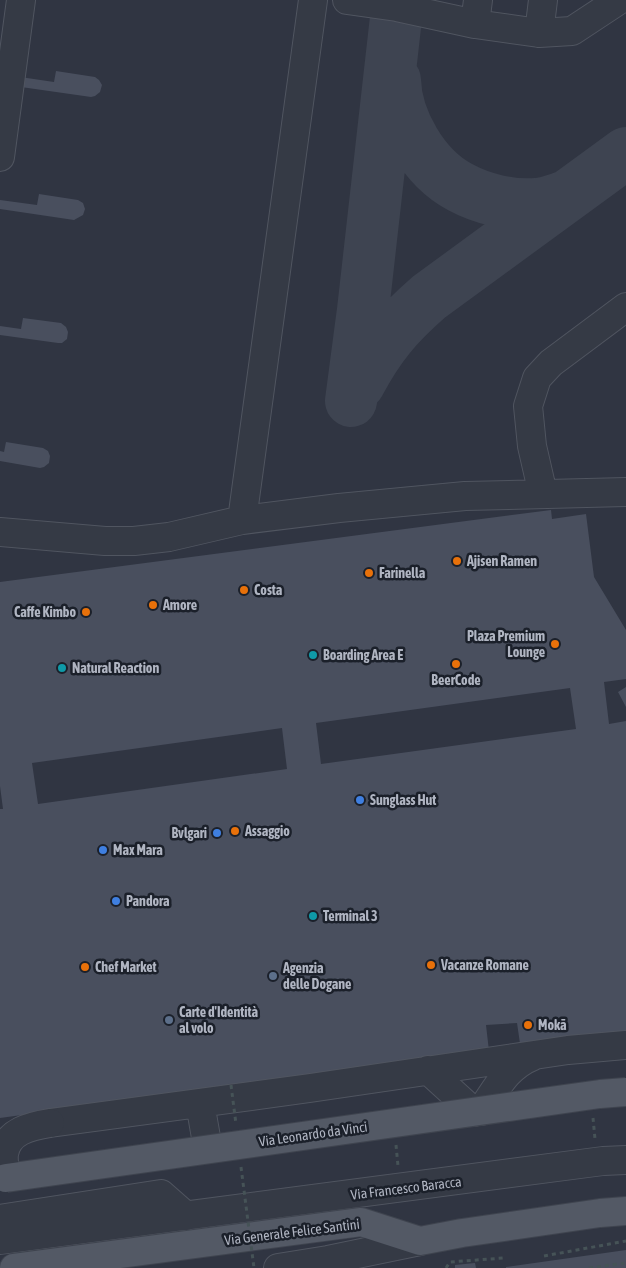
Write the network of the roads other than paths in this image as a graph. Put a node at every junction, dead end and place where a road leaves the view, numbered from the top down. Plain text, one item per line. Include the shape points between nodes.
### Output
1 (21, 0) edge
2 (313, 0) edge
3 (347, 0) edge
4 (543, 0) edge
5 (619, 0) edge
6 (476, 12) edge
7 (538, 33) junction
8 (0, 157) edge
9 (626, 307) edge
10 (626, 492) edge
11 (543, 494) junction
12 (242, 520) junction
13 (0, 532) edge
14 (626, 1045) edge
15 (536, 1054) junction
16 (428, 1070) junction
17 (626, 1092) edge
18 (200, 1103) junction
19 (477, 1112) junction
20 (208, 1149) junction
21 (626, 1160) edge
22 (2, 1177) edge
23 (626, 1211) edge
24 (186, 1216) junction
25 (0, 1219) edge
26 (0, 1240) edge
27 (420, 1241) junction
28 (14, 1268) edge
29 (278, 1268) edge

1 - 8 lane
2 - 12 lane
3 - 6 lane
4 - 7 lane
5 - 7 lane via 572,31
6 - 7 lane
9 - 11 lane via 537,378 528,406 532,446
10 - 11 lane
11 - 12 lane via 465,496
12 - 13 lane via 169,537 134,541
14 - 15 lane
15 - 16 lane
15 - 19 lane via 509,1070
16 - 18 lane
16 - 19 lane
17 - 19 main road, Via Leonardo da Vinci, bridge
18 - 20 lane
18 - 22 lane, bridge via 29,1127 16,1133 9,1143 4,1153
19 - 20 main road, Via Leonardo da Vinci, bridge
20 - 22 main road, Via Leonardo da Vinci, bridge
21 - 24 lane, Via Francesco Baracca
23 - 27 main road, Via Generale Felice Santini
24 - 25 lane via 161,1194
24 - 26 lane, Via Francesco Baracca
27 - 28 main road, Via Generale Felice Santini via 361,1222
27 - 29 lane

